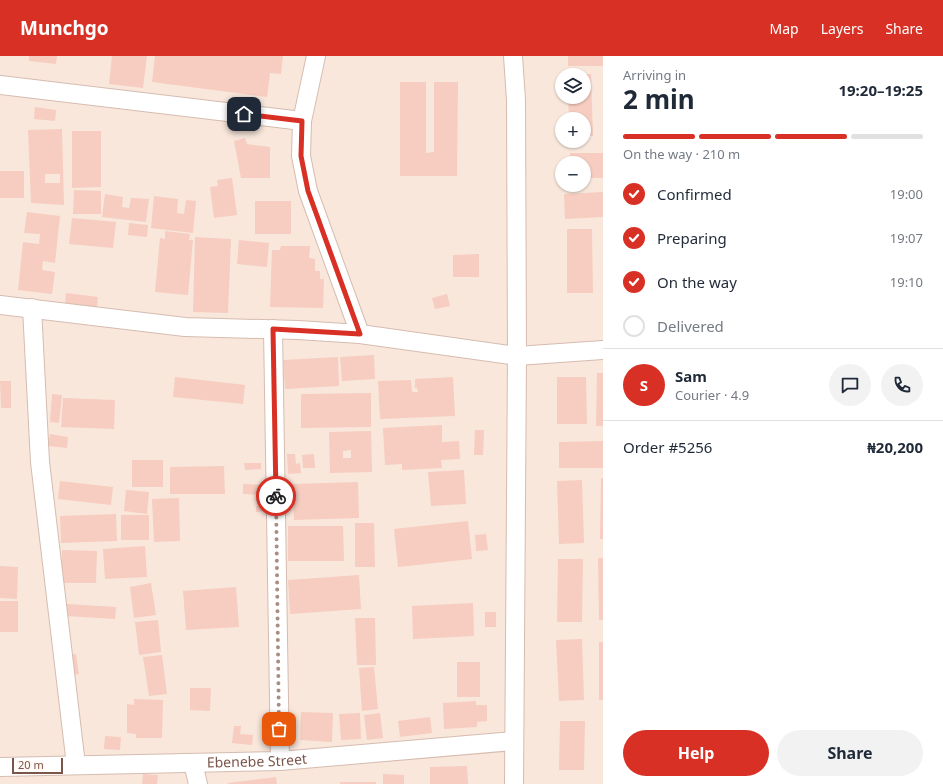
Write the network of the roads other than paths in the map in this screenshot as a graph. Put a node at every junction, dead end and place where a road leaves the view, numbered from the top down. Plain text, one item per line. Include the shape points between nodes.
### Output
1 (316, 56) edge
2 (513, 56) edge
3 (0, 85) edge
4 (302, 121) junction
5 (0, 304) edge
6 (32, 308) junction
7 (273, 329) junction
8 (360, 334) junction
9 (603, 350) edge
10 (517, 356) junction
11 (514, 741) junction
12 (280, 761) junction
13 (192, 763) junction
14 (76, 765) junction
15 (0, 767) edge
16 (198, 784) edge
17 (514, 784) edge

1 - 4 street
2 - 10 street via 516,100
3 - 4 street
4 - 8 street via 301,156 308,191
5 - 6 street
6 - 7 street via 185,327
6 - 14 street via 40,462
7 - 8 street
7 - 12 street
8 - 10 street
9 - 10 street
10 - 11 street
11 - 12 street, Ebenebe Street
11 - 17 street
12 - 13 street, Ebenebe Street
13 - 14 street, Ebenebe Street
13 - 16 street
14 - 15 street, Ebenebe Street

